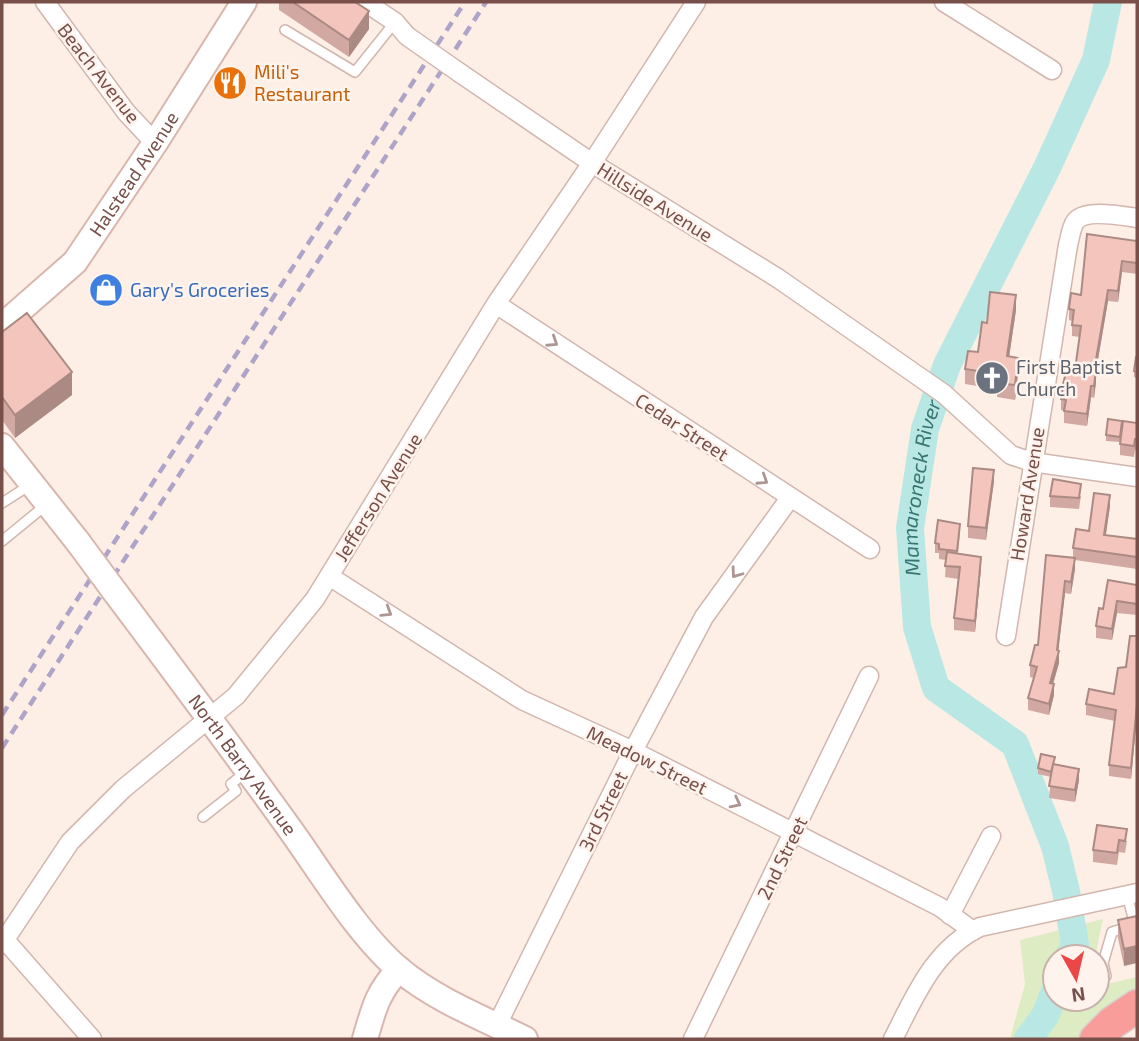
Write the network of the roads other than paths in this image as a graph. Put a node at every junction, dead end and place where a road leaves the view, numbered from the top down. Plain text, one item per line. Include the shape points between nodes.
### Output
1 (45, 2) edge
2 (244, 2) edge
3 (365, 2) edge
4 (696, 2) edge
5 (944, 2) edge
6 (395, 22) junction
7 (285, 30) dead end
8 (1052, 70) dead end
9 (155, 143) junction
10 (592, 163) junction
11 (1137, 218) edge
12 (496, 304) junction
13 (2, 326) edge
14 (2, 446) edge
15 (1032, 462) junction
16 (1137, 477) edge
17 (32, 484) junction
18 (790, 498) junction
19 (2, 503) edge
20 (48, 504) junction
21 (2, 541) edge
22 (870, 549) dead end
23 (329, 576) junction
24 (1006, 636) dead end
25 (869, 676) dead end
26 (210, 718) junction
27 (633, 751) junction
28 (247, 771) junction
29 (203, 817) dead end
30 (794, 832) junction
31 (991, 836) dead end
32 (1132, 894) edge
33 (950, 915) junction
34 (1136, 929) edge
35 (973, 931) junction
36 (3, 942) edge
37 (1109, 943) edge
38 (399, 969) junction
39 (1137, 1006) edge
40 (497, 1025) junction
41 (1137, 1026) edge
42 (92, 1039) edge
43 (365, 1039) edge
44 (525, 1039) edge
45 (694, 1039) edge
46 (893, 1039) edge
47 (1096, 1039) edge
48 (1121, 1039) edge

1 - 9 street, Beach Avenue via 126,112
2 - 9 street, Halstead Avenue
3 - 6 street, Hillside Avenue
4 - 10 street, Jefferson Avenue
5 - 8 street
6 - 7 lane via 355,72
6 - 10 street, Hillside Avenue, bridge via 407,36
9 - 13 street, Halstead Avenue via 75,262
10 - 12 street, Jefferson Avenue
10 - 15 street, Hillside Avenue via 779,279 948,398 1011,455
11 - 15 street, Howard Avenue via 1093,214 1075,221
12 -> 18 street, Cedar Street
12 - 23 street, Jefferson Avenue
14 - 17 street, North Barry Avenue
15 - 16 street, Hillside Avenue
15 - 24 street, Howard Avenue
17 - 19 lane
17 - 20 street, North Barry Avenue
18 - 22 street, Cedar Street
18 -> 27 street, 3rd Street via 704,617
20 - 21 lane
20 - 26 street, North Barry Avenue, bridge
23 - 26 street, Jefferson Avenue via 268,660
23 -> 27 street, Meadow Street via 522,700
25 - 30 street, 2nd Street
26 - 28 street, North Barry Avenue
26 - 36 street, Jefferson Avenue via 123,789 70,842
27 -> 30 street, Meadow Street
27 - 40 street, 3rd Street
28 - 29 lane via 231,784 236,791
28 - 38 street, North Barry Avenue via 346,908
30 - 33 street, Meadow Street
30 - 45 street, 2nd Street
31 - 33 street
32 - 34 lane
32 - 35 street
33 - 35 street, Meadow Street
34 - 37 lane via 1112,932
35 - 46 street via 960,937 927,976
36 - 42 street
38 - 40 street, North Barry Avenue via 453,1004
38 - 43 street via 376,1000
39 - 47 highway
40 - 44 street, North Barry Avenue
41 - 48 highway

